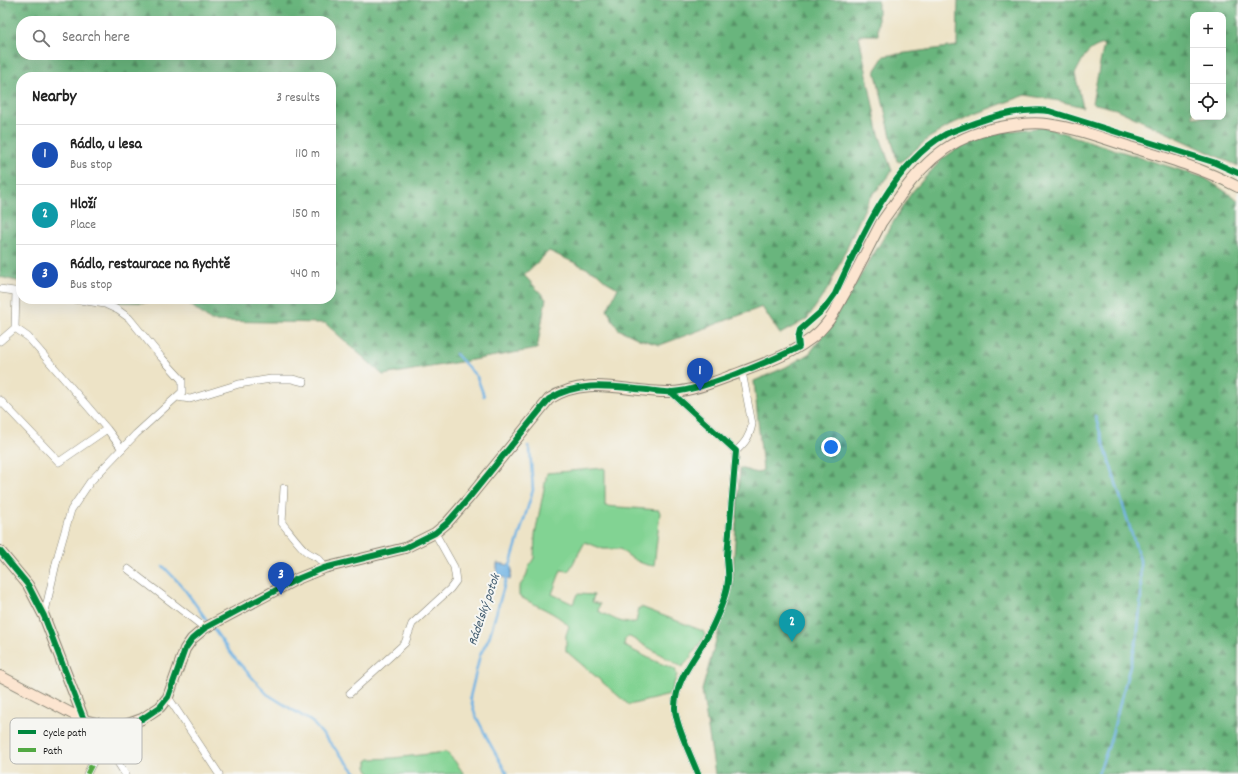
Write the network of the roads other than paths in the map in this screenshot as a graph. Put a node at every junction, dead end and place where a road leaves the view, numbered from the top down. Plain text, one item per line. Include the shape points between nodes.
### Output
1 (1238, 187) edge
2 (0, 289) edge
3 (16, 292) edge
4 (17, 304) edge
5 (105, 304) edge
6 (14, 328) junction
7 (0, 341) edge
8 (742, 372) junction
9 (304, 382) dead end
10 (671, 392) junction
11 (177, 397) junction
12 (0, 400) edge
13 (107, 429) junction
14 (122, 449) junction
15 (736, 451) junction
16 (284, 488) dead end
17 (435, 532) junction
18 (0, 551) edge
19 (324, 568) junction
20 (128, 569) dead end
21 (44, 616) junction
22 (205, 628) junction
23 (0, 676) edge
24 (350, 693) dead end
25 (168, 696) junction
26 (80, 718) edge
27 (83, 718) edge
28 (142, 719) edge
29 (92, 764) edge
30 (119, 764) edge
31 (87, 774) edge
32 (125, 774) edge
33 (219, 774) edge
34 (698, 774) edge

1 - 8 street via 1195,167 1082,131 1047,124 1023,123 990,128 952,144 935,156 910,182 883,221 826,324 798,347
2 - 3 street
4 - 6 street
5 - 11 street via 129,318 182,380 182,392
6 - 7 street
6 - 13 street via 28,337
8 - 10 street via 700,386
8 - 15 street via 752,424 751,433
9 - 11 street via 292,378 270,379 239,384 190,399
10 - 15 street
10 - 17 street via 596,386 559,392 549,399 447,523
11 - 14 street
12 - 13 street via 59,462
13 - 14 street
14 - 21 street via 90,482 71,510
15 - 34 street via 725,594 714,624 677,692 675,710
16 - 19 street via 282,523 306,552 322,561
17 - 19 street via 405,548
17 - 24 street via 454,567 456,581 412,624 405,643
18 - 21 street via 28,585
19 - 22 street via 297,579
20 - 22 street
21 - 27 street
22 - 25 street via 192,638 185,649
23 - 26 street
25 - 28 street via 160,707
25 - 33 street
29 - 31 street
30 - 32 street

